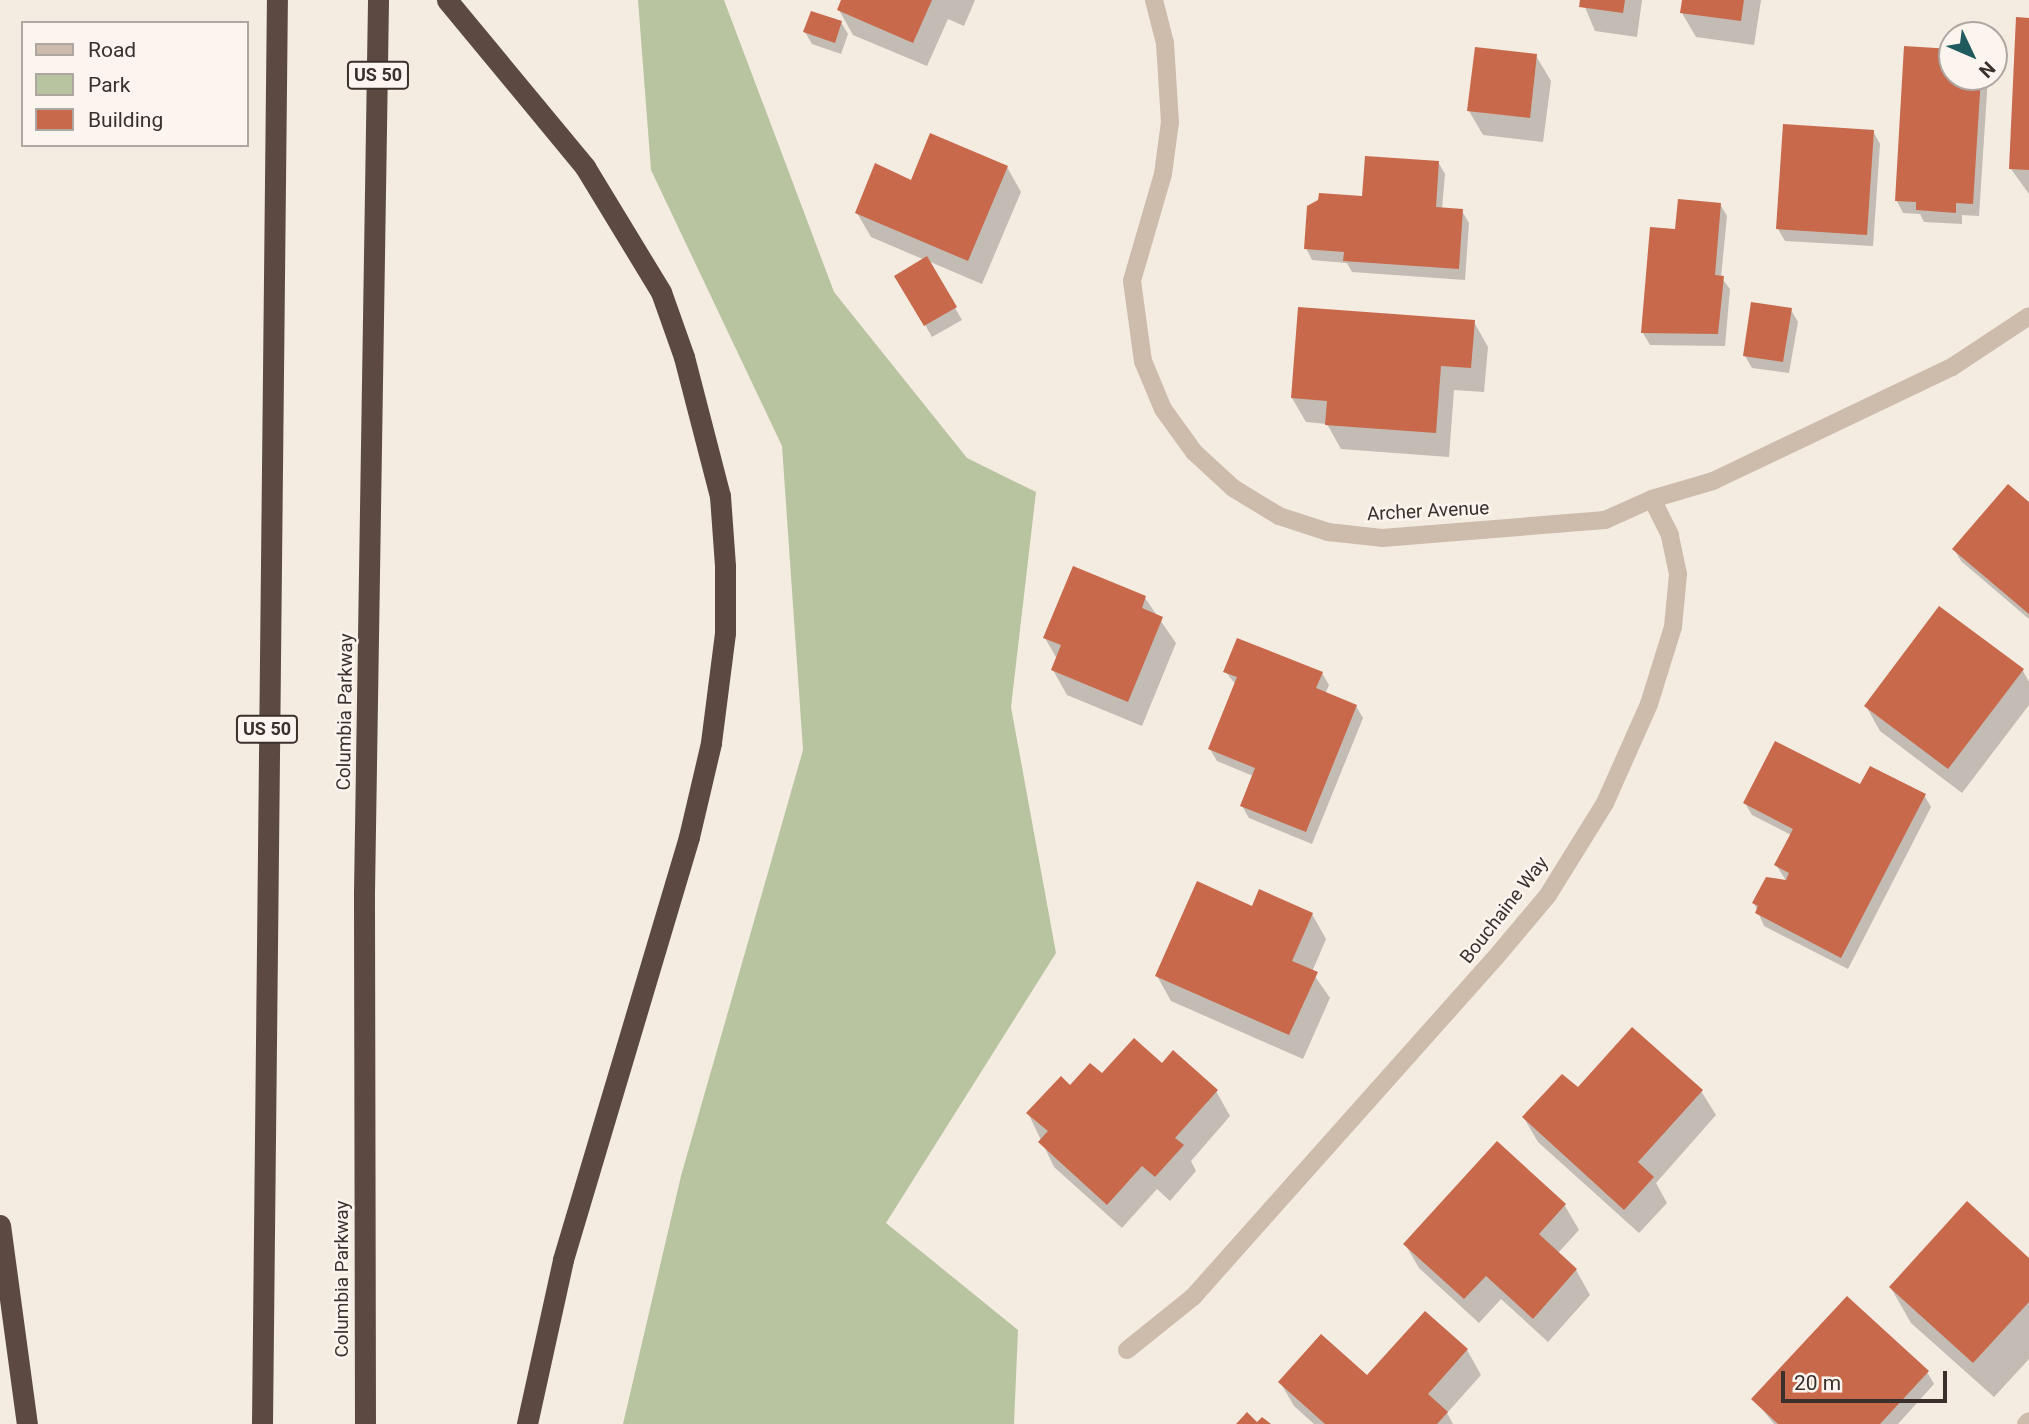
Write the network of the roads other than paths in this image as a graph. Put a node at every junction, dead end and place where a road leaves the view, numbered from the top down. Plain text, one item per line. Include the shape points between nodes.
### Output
1 (277, 0) edge
2 (378, 0) edge
3 (447, 0) edge
4 (1154, 0) edge
5 (2029, 317) edge
6 (1652, 499) junction
7 (0, 1225) edge
8 (1127, 1350) dead end
9 (27, 1424) edge
10 (262, 1424) edge
11 (365, 1424) edge
12 (527, 1424) edge

1 - 10 highway, US 50
2 - 11 highway, Columbia Parkway / US 50 via 365,892
3 - 12 highway via 585,167 661,292 684,357 720,496 725,566 725,633 711,743 689,837 563,1260
4 - 6 street, Archer Avenue via 1165,43 1170,122 1163,174 1132,281 1133,308 1143,360 1163,409 1194,452 1233,488 1279,516 1328,532 1382,538 1605,520
5 - 6 street, Archer Avenue via 1952,367 1713,481
6 - 8 street, Bouchaine Way via 1670,535 1678,574 1673,627 1649,704 1605,803 1548,895 1496,957 1193,1297
7 - 9 highway

